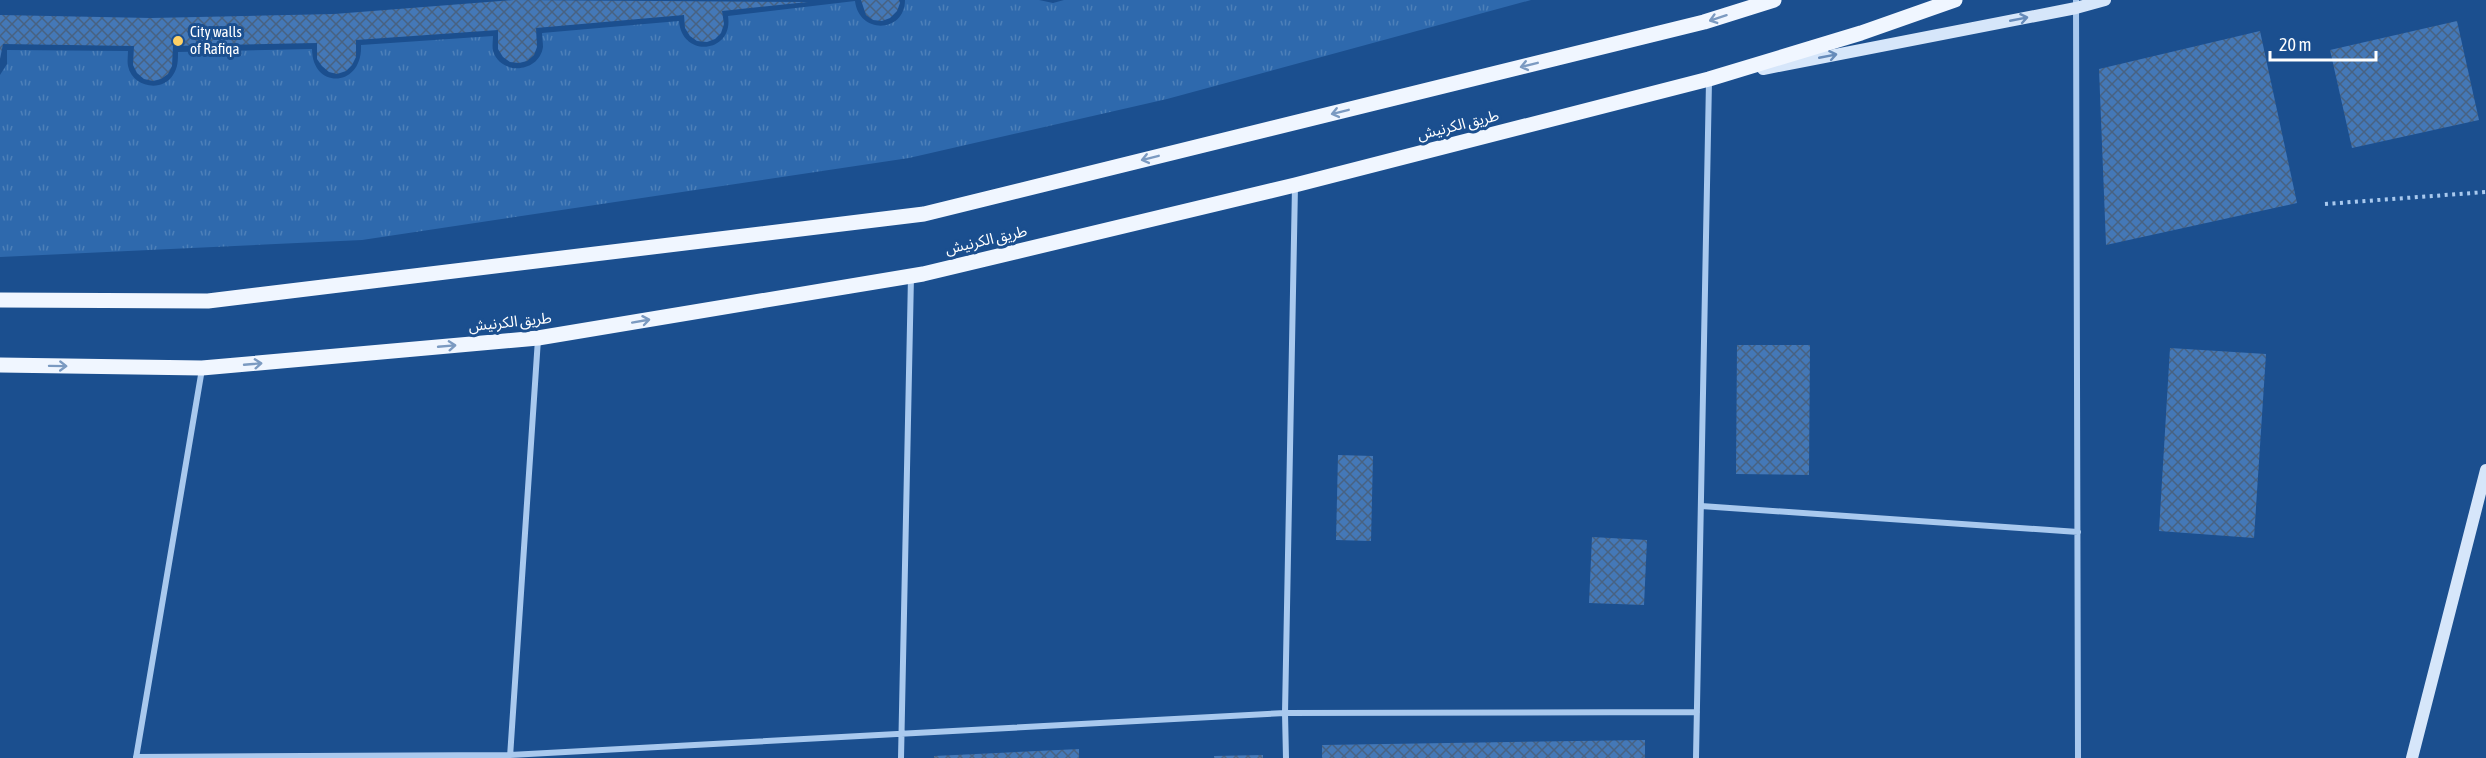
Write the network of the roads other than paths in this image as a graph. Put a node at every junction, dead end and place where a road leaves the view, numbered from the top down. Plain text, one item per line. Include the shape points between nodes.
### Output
1 (1774, 0) edge
2 (1955, 0) edge
3 (2105, 0) edge
4 (2076, 4) edge
5 (1709, 80) junction
6 (1295, 185) junction
7 (911, 276) junction
8 (0, 300) edge
9 (538, 338) junction
10 (0, 364) edge
11 (202, 368) junction
12 (2486, 470) edge
13 (1701, 506) junction
14 (2078, 532) junction
15 (1697, 712) junction
16 (1285, 713) junction
17 (902, 733) junction
18 (510, 757) edge
19 (136, 758) edge
20 (901, 758) edge
21 (1286, 758) edge
22 (1696, 758) edge
23 (2078, 758) edge
24 (2412, 758) edge

1 -> 8 main road via 1704,22 924,214 208,302
2 - 5 main road, طريق الكرنيش
3 - 4 street
5 -> 4 street
4 - 14 street
5 - 6 main road, طريق الكرنيش
5 - 13 street
6 - 7 main road, طريق الكرنيش
6 - 16 street
9 -> 7 main road, طريق الكرنيش
7 - 17 street
11 -> 9 main road, طريق الكرنيش
9 - 18 street
10 -> 11 main road, طريق الكرنيش
11 - 19 street
12 - 24 street
13 - 14 street
13 - 15 street
14 - 23 street
15 - 16 street
15 - 22 street
16 - 17 street
16 - 21 street
17 - 18 street
17 - 20 street
18 - 19 street

